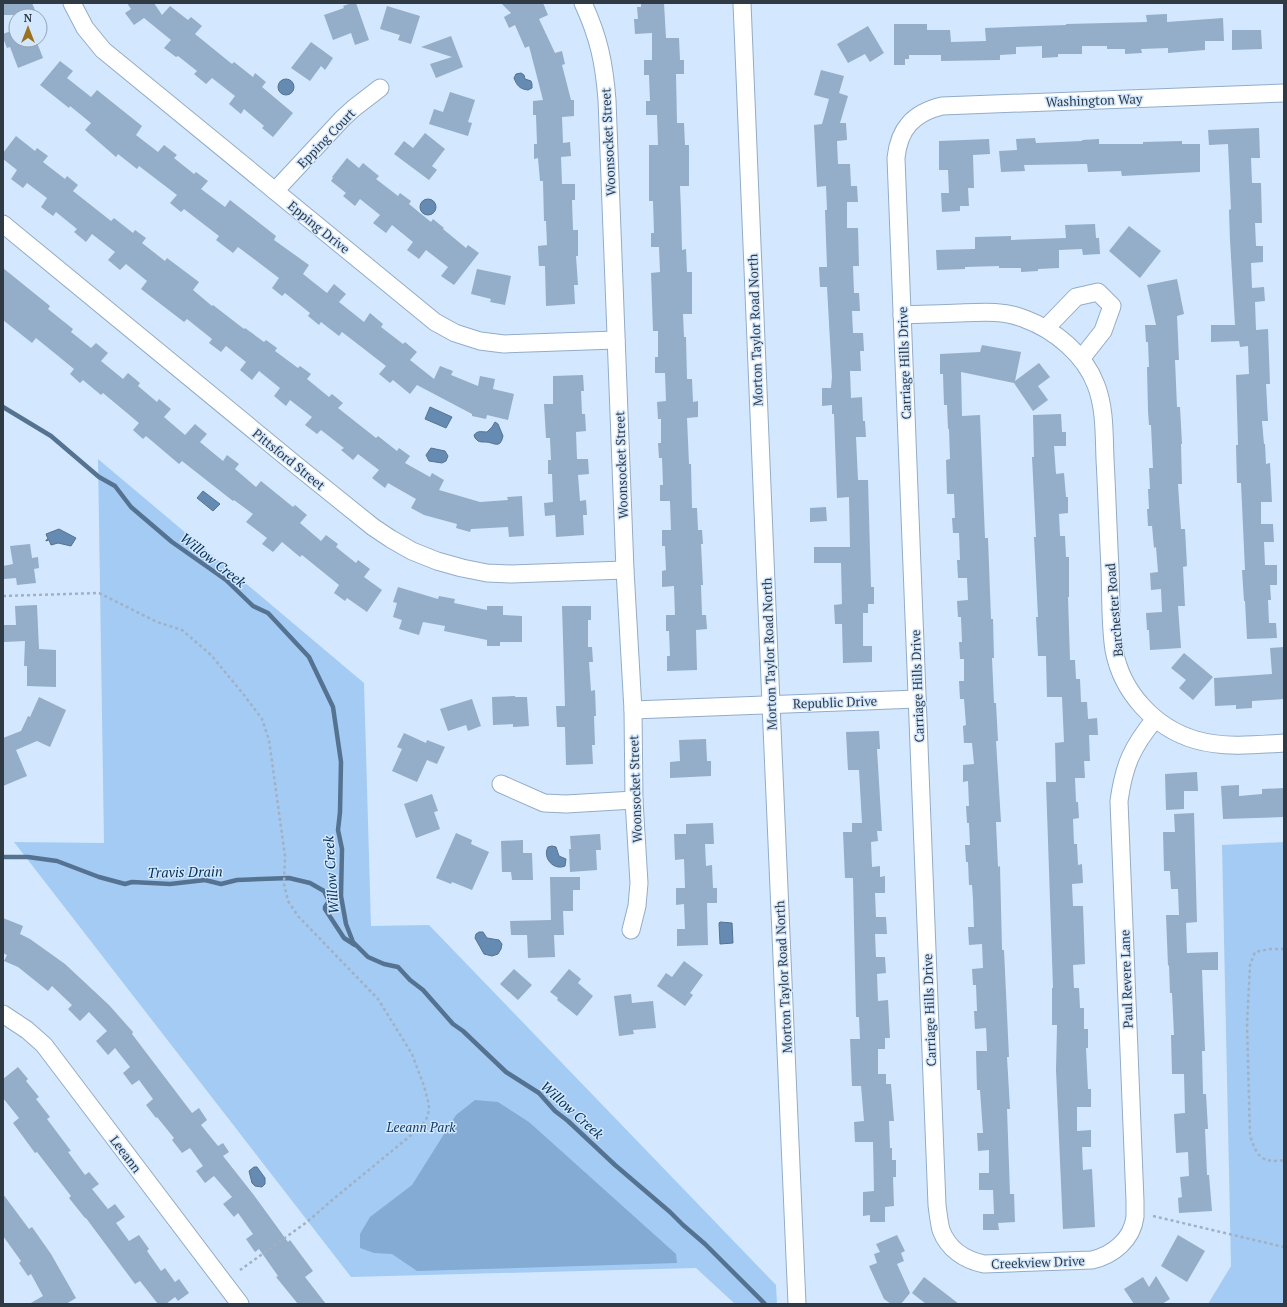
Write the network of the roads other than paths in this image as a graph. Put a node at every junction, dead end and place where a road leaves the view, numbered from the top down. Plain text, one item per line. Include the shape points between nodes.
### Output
1 (72, 3) edge
2 (583, 3) edge
3 (742, 3) edge
4 (380, 88) dead end
5 (1284, 93) edge
6 (909, 124) joint
7 (275, 190) junction
8 (3, 224) edge
9 (902, 315) junction
10 (1046, 328) junction
11 (616, 340) junction
12 (1081, 359) junction
13 (625, 570) junction
14 (917, 699) junction
15 (771, 704) junction
16 (633, 710) junction
17 (1154, 719) junction
18 (1284, 744) edge
19 (501, 784) dead end
20 (634, 800) junction
21 (631, 930) dead end
22 (3, 1014) edge
23 (1122, 1244) joint
24 (953, 1248) joint
25 (240, 1304) edge
26 (798, 1304) edge

1 - 7 street, Epping Drive via 85,28 103,50
2 - 11 street, Woonsocket Street via 598,41 604,70
3 - 15 street, Morton Taylor Road North
4 - 7 street, Epping Court via 343,118
5 - 6 street, Washington Way via 942,106 922,113
6 - 9 street, Carriage Hills Drive via 899,140 896,158
7 - 11 street, Epping Drive via 435,322 455,333 480,341 504,344
8 - 13 street, Pittsford Street via 296,465 373,526 412,551 437,561 487,573
9 - 10 street, Barchester Road via 1006,313
9 - 14 street, Carriage Hills Drive
10 - 12 street, Barchester Road via 1065,342
10 - 12 street via 1076,297 1098,292 1112,306 1103,331
11 - 13 street, Woonsocket Street
12 - 17 street, Barchester Road via 1096,385 1104,425 1114,650 1128,687 1140,705
13 - 16 street, Woonsocket Street
14 - 15 street, Republic Drive
14 - 24 street, Carriage Hills Drive via 937,1205 941,1229
15 - 16 street, Republic Drive
15 - 26 street, Morton Taylor Road North
16 - 20 street, Woonsocket Street
17 - 18 street, Barchester Road via 1179,734 1214,744
17 - 23 street, Paul Revere Lane via 1141,735 1130,756 1122,778 1119,801 1135,1201 1133,1223
19 - 20 street via 544,803
20 - 21 street, Woonsocket Street via 639,883
22 - 25 street, Leeann via 28,1030 44,1045
23 - 24 street, Creekview Drive via 1109,1254 1092,1260 984,1264 967,1259

